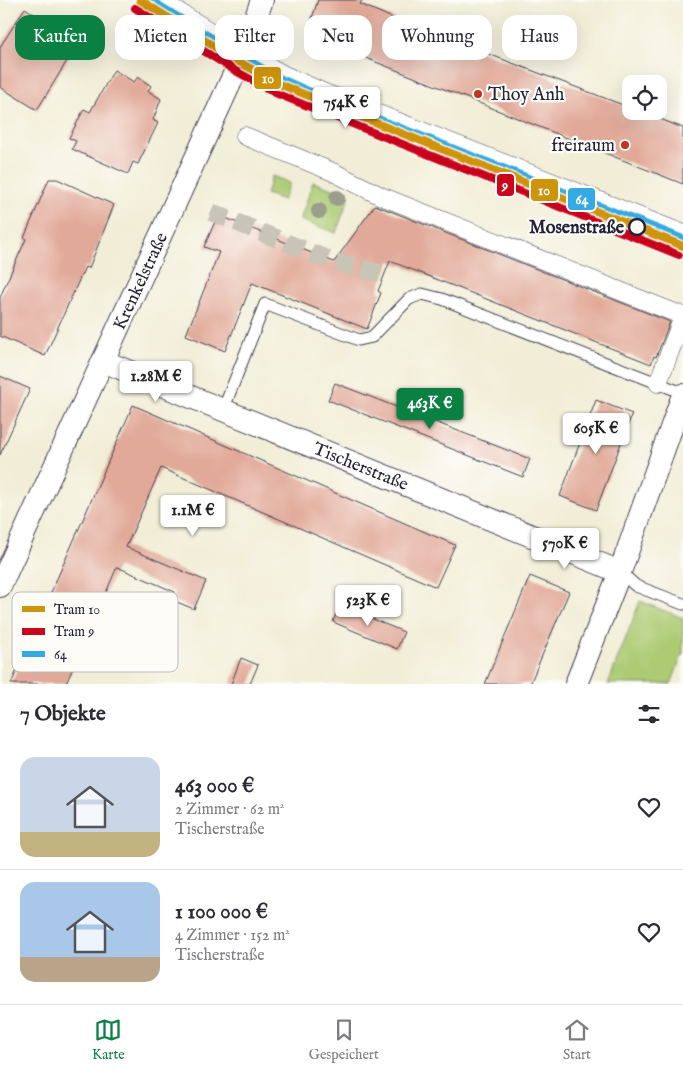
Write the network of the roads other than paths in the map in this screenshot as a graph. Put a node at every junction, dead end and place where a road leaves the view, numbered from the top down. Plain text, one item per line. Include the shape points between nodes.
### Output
1 (150, 0) edge
2 (262, 0) edge
3 (257, 15) edge
4 (215, 40) edge
5 (241, 60) edge
6 (247, 60) edge
7 (245, 136) dead end
8 (683, 239) edge
9 (683, 316) edge
10 (103, 361) junction
11 (658, 383) junction
12 (683, 394) edge
13 (223, 410) junction
14 (620, 572) junction
15 (0, 586) edge
16 (683, 604) edge
17 (576, 684) edge

1 - 4 main road
2 - 3 street, Krenkelstraße
5 - 10 street, Krenkelstraße
6 - 8 main road via 324,98
7 - 9 street via 333,172 381,196
9 - 11 street
10 - 13 street, Tischerstraße
10 - 15 street, Krenkelstraße
11 - 12 lane
11 - 13 lane via 422,294 409,299 372,337 358,340 265,304
12 - 14 street
13 - 14 street, Tischerstraße
14 - 16 lane via 636,586
14 - 17 street

